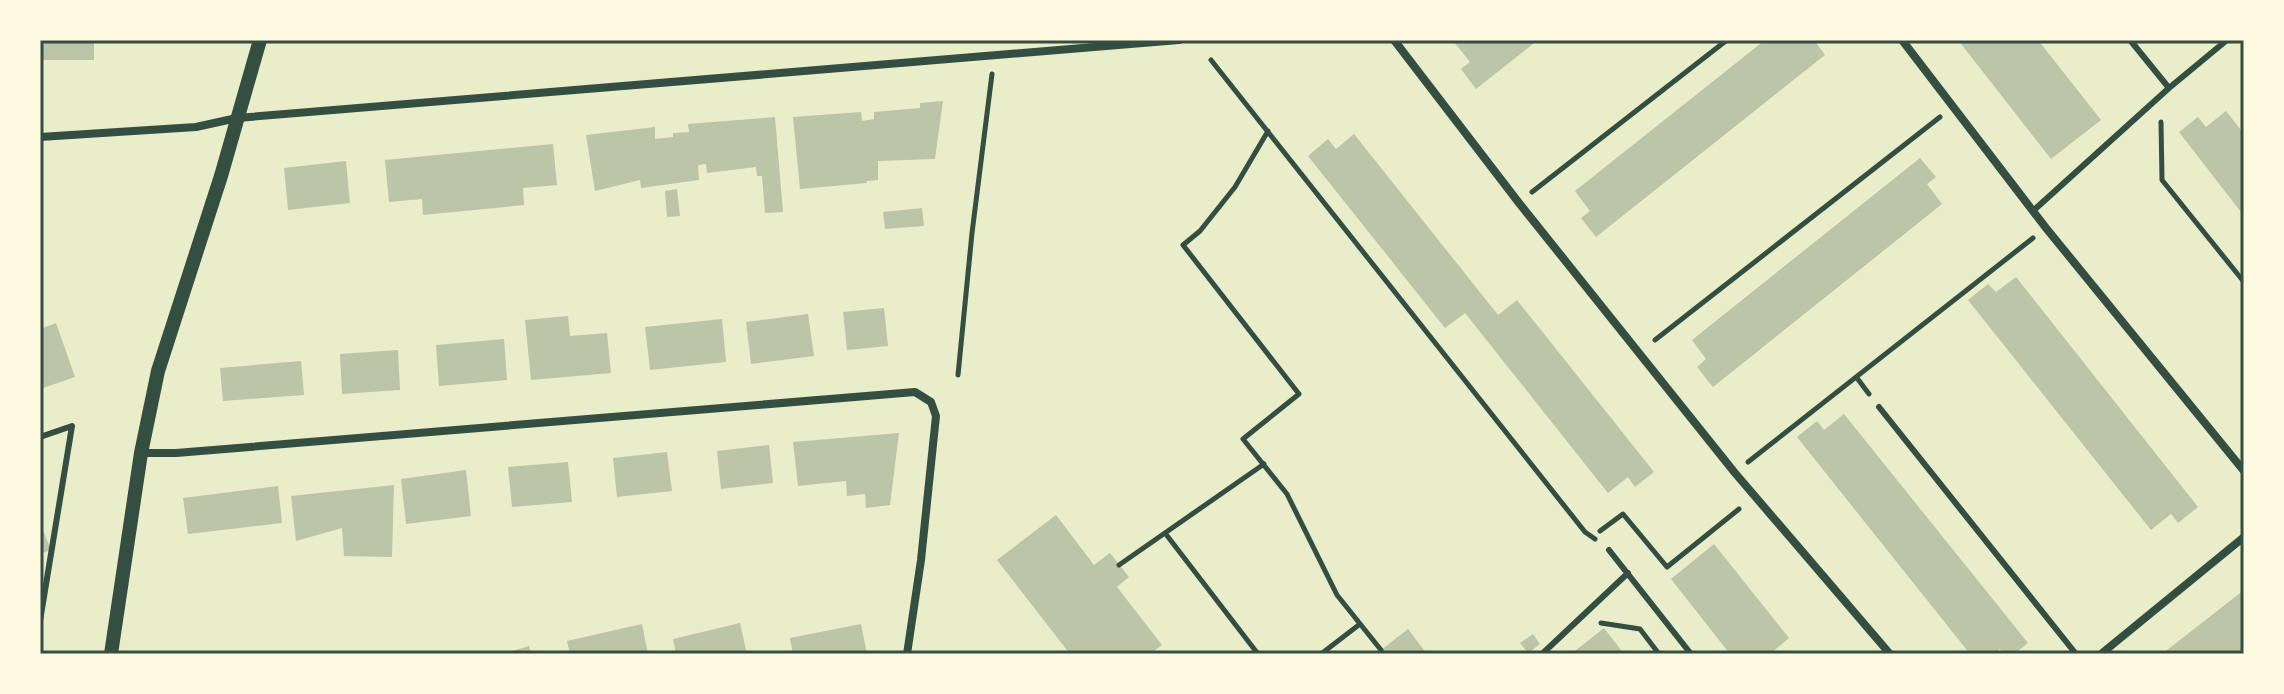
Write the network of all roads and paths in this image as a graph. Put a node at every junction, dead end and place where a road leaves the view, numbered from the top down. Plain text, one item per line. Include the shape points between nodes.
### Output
1 (260, 40) edge
2 (1179, 40) edge
3 (1394, 40) edge
4 (1727, 40) edge
5 (1902, 40) edge
6 (2130, 40) edge
7 (2227, 40) edge
8 (1211, 60) dead end
9 (992, 72) dead end
10 (2169, 88) junction
11 (2153, 103) junction
12 (1953, 106) junction
13 (237, 118) junction
14 (1268, 131) junction
15 (40, 137) edge
16 (1519, 203) junction
17 (2033, 211) junction
18 (2046, 228) junction
19 (2244, 282) edge
20 (1638, 353) junction
21 (958, 375) dead end
22 (1879, 407) dead end
23 (40, 437) edge
24 (141, 453) junction
25 (1264, 464) junction
26 (2244, 471) edge
27 (1735, 473) junction
28 (1755, 496) junction
29 (1165, 533) junction
30 (2244, 537) edge
31 (1593, 538) junction
32 (1609, 550) joint
33 (1119, 565) dead end
34 (1628, 573) junction
35 (1579, 620) junction
36 (40, 621) edge
37 (1360, 624) junction
38 (1381, 650) dead end
39 (111, 654) edge
40 (907, 654) edge
41 (1258, 654) edge
42 (1321, 654) edge
43 (1542, 654) edge
44 (1659, 654) edge
45 (1691, 654) edge
46 (1890, 654) edge
47 (2076, 654) edge
48 (2101, 654) edge

1 - 13 street
2 - 13 street
3 - 16 street
4 - 16 path
5 - 12 street
6 - 10 lane
7 - 10 lane
8 - 14 path
9 - 21 path
10 - 11 lane
11 - 17 lane
11 - 19 path via 2161,117 2162,180
12 - 17 street
12 - 20 path
13 - 15 street via 196,127
13 - 24 street via 158,371
14 - 25 path via 1235,187 1183,245 1299,394 1243,439
14 - 31 path
16 - 20 street
17 - 18 street
18 - 26 street
18 - 27 path
20 - 27 street
22 - 47 lane
23 - 36 lane via 72,426
24 - 39 street
24 - 40 street via 915,392 931,402 936,416
25 - 29 path
25 - 37 path via 1287,494 1337,595
27 - 28 street
28 - 31 path via 1667,567 1623,514
28 - 46 street
29 - 33 path
29 - 41 path
30 - 48 street
31 - 32 path
32 - 34 lane
34 - 35 lane
34 - 45 lane
35 - 43 lane
35 - 44 path via 1640,629
37 - 38 path
37 - 42 path

